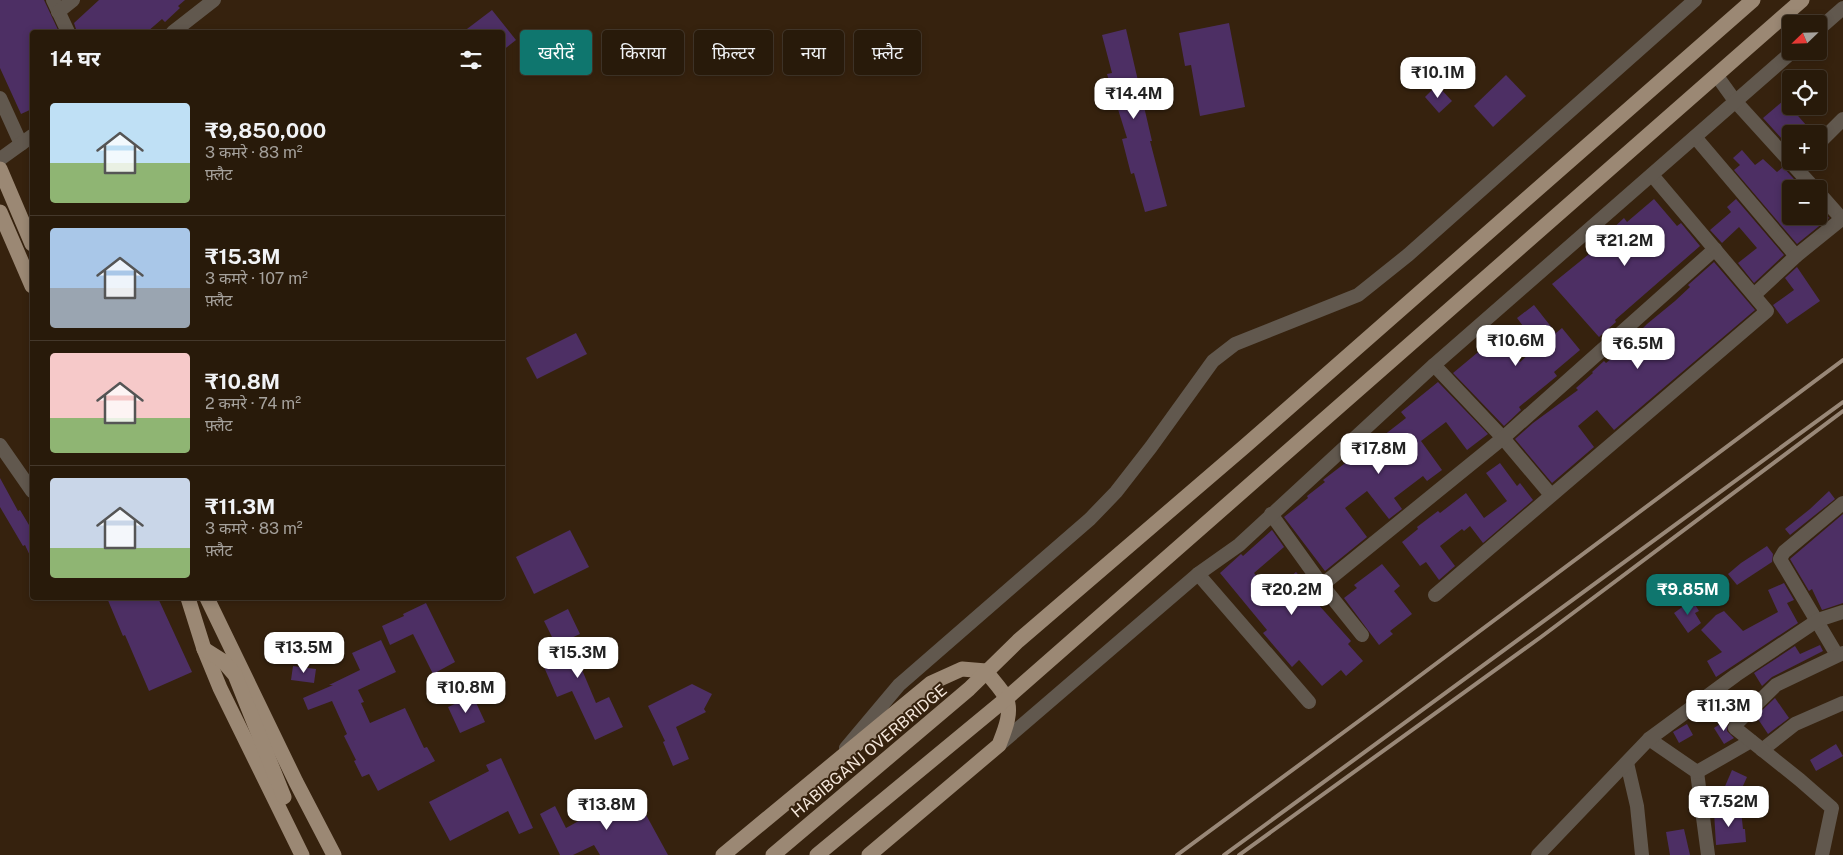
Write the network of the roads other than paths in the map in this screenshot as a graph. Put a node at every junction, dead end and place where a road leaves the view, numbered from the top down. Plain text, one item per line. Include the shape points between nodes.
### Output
1 (73, 0) edge
2 (214, 0) edge
3 (1695, 0) edge
4 (1753, 0) edge
5 (1802, 0) edge
6 (56, 6) edge
7 (1843, 8) edge
8 (1828, 21) edge
9 (67, 30) edge
10 (175, 30) edge
11 (1783, 60) edge
12 (1716, 76) junction
13 (0, 98) edge
14 (1735, 101) junction
15 (1843, 119) edge
16 (1827, 135) edge
17 (1695, 137) junction
18 (27, 140) edge
19 (1782, 149) edge
20 (0, 159) edge
21 (0, 169) edge
22 (1652, 175) junction
23 (1827, 201) edge
24 (0, 212) edge
25 (1843, 218) edge
26 (30, 239) edge
27 (1715, 250) junction
28 (1796, 256) junction
29 (30, 281) edge
30 (1754, 295) junction
31 (1434, 364) junction
32 (1503, 438) junction
33 (0, 445) edge
34 (30, 488) edge
35 (1551, 495) junction
36 (1843, 503) edge
37 (1271, 514) junction
38 (1198, 574) junction
39 (1322, 585) junction
40 (1434, 595) dead end
41 (189, 600) edge
42 (208, 600) edge
43 (1843, 612) edge
44 (1818, 620) junction
45 (1362, 635) dead end
46 (204, 649) junction
47 (1840, 654) edge
48 (986, 672) junction
49 (1007, 698) junction
50 (1309, 702) dead end
51 (1843, 703) edge
52 (1650, 739) junction
53 (999, 746) junction
54 (1757, 746) junction
55 (1627, 763) junction
56 (831, 766) junction
57 (1697, 772) junction
58 (819, 853) edge
59 (302, 855) edge
60 (311, 855) edge
61 (334, 855) edge
62 (723, 855) edge
63 (773, 855) edge
64 (869, 855) edge
65 (1538, 855) edge
66 (1642, 855) edge
67 (1708, 855) edge
68 (1822, 855) edge

1 - 6 street
2 - 10 street
3 - 56 street via 1408,255 1358,295 1234,344 1214,361 1116,492 1090,519 899,685
4 - 48 main road, HABIBGANJ OVERBRIDGE
5 - 12 main road
6 - 9 street
7 - 8 street
11 - 14 street
12 - 14 street
12 - 49 main road
13 - 18 street
14 - 17 street
14 - 19 street
15 - 16 street
17 - 22 street
17 - 28 street
18 - 20 street
21 - 26 main road
22 - 27 street
22 - 31 street
23 - 25 street
24 - 29 main road
25 - 28 street
27 - 30 street
27 - 32 street
28 - 30 street
30 - 35 street via 1767,311
31 - 32 street
31 - 37 street
32 - 35 street
32 - 39 street
33 - 34 street
35 - 40 street
36 - 44 street via 1784,552 1780,559
37 - 38 street via 1232,551
37 - 39 street
38 - 50 street
38 - 53 street
39 - 45 street
41 - 46 main road
42 - 61 main road
43 - 44 street
44 - 47 street
44 - 52 street via 1736,675
46 - 59 main road
46 - 60 main road via 223,661 235,675 280,789
47 - 54 street via 1776,685 1738,722 1735,728
48 - 49 main road
48 - 56 main road via 962,668 932,683
48 - 63 main road, HABIBGANJ OVERBRIDGE
49 - 53 main road via 1006,724
49 - 58 main road
51 - 54 street via 1795,724
52 - 55 street
52 - 57 street
53 - 64 main road
54 - 57 street
54 - 68 street via 1832,808
55 - 65 street
55 - 66 street via 1637,806
56 - 62 main road
57 - 67 street

